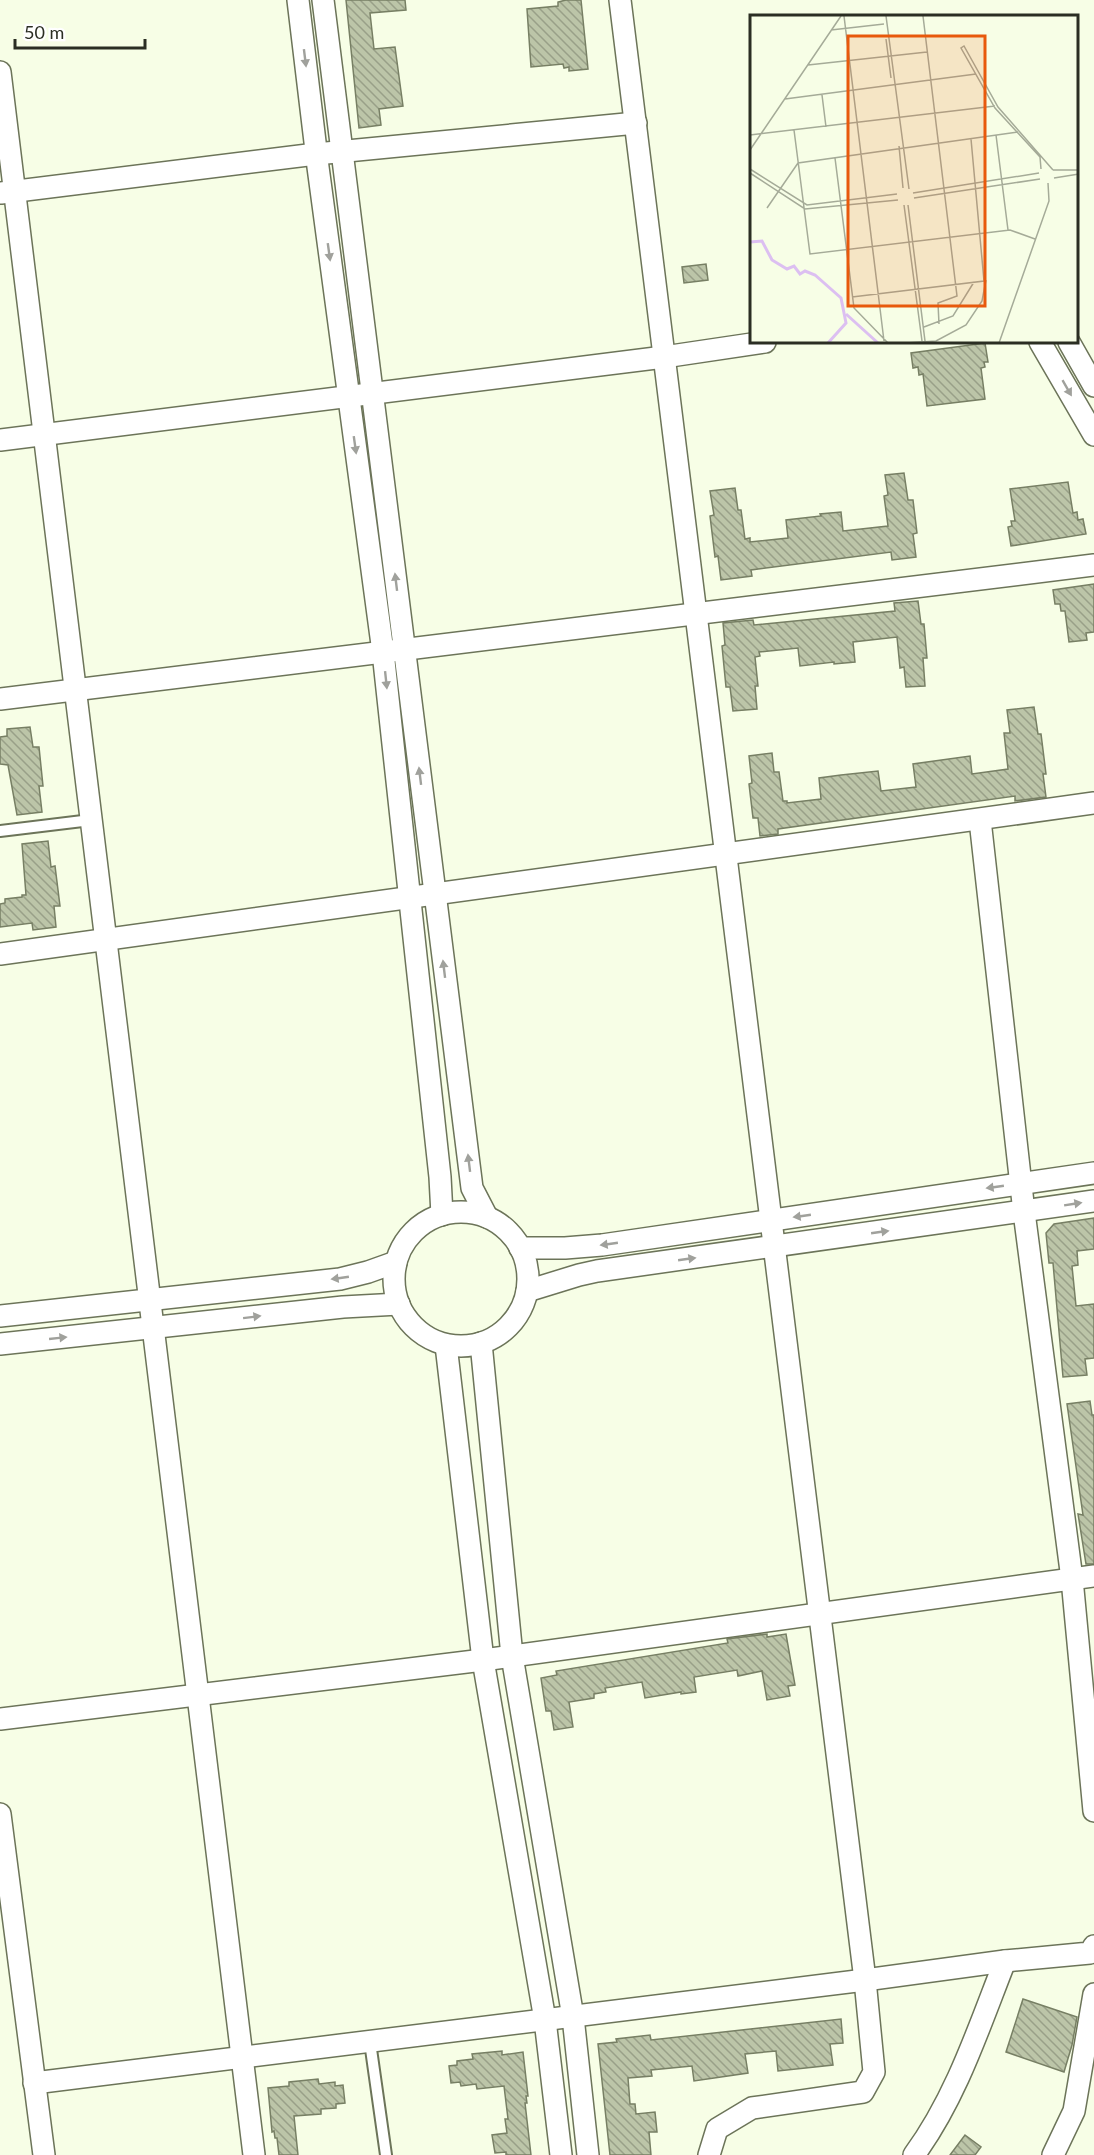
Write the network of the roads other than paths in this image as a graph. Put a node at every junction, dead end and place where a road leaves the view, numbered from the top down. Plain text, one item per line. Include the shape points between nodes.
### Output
1 (298, 0) edge
2 (323, 0) edge
3 (620, 0) edge
4 (0, 72) edge
5 (636, 123) junction
6 (342, 152) junction
7 (316, 154) junction
8 (7, 192) edge
9 (752, 344) edge
10 (1041, 344) edge
11 (1070, 344) edge
12 (664, 357) junction
13 (1094, 386) edge
14 (373, 393) junction
15 (349, 396) junction
16 (44, 434) junction
17 (1094, 435) edge
18 (0, 440) edge
19 (1094, 565) edge
20 (696, 614) junction
21 (405, 650) junction
22 (383, 652) junction
23 (75, 690) junction
24 (0, 699) edge
25 (1094, 803) edge
26 (91, 820) junction
27 (980, 820) junction
28 (0, 831) edge
29 (726, 855) junction
30 (435, 895) junction
31 (410, 898) junction
32 (106, 940) junction
33 (0, 954) edge
34 (1094, 1173) edge
35 (1021, 1184) junction
36 (1094, 1201) edge
37 (1024, 1212) junction
38 (442, 1215) junction
39 (487, 1217) junction
40 (771, 1220) junction
41 (775, 1247) junction
42 (520, 1248) junction
43 (396, 1262) junction
44 (527, 1291) junction
45 (150, 1299) junction
46 (399, 1304) junction
47 (0, 1316) edge
48 (153, 1328) junction
49 (481, 1343) junction
50 (0, 1344) edge
51 (446, 1345) junction
52 (1094, 1576) edge
53 (1072, 1579) junction
54 (819, 1614) junction
55 (512, 1656) junction
56 (483, 1660) junction
57 (198, 1694) junction
58 (0, 1719) edge
59 (1094, 1811) edge
60 (0, 1814) edge
61 (1094, 1946) edge
62 (1005, 1961) junction
63 (865, 1980) junction
64 (1094, 1994) edge
65 (573, 2017) junction
66 (545, 2020) junction
67 (370, 2042) junction
68 (242, 2057) junction
69 (34, 2083) junction
70 (44, 2155) edge
71 (254, 2155) edge
72 (386, 2155) edge
73 (561, 2155) edge
74 (588, 2155) edge
75 (710, 2155) edge
76 (914, 2155) edge
77 (1053, 2155) edge

1 -> 7 street
2 - 6 street
3 - 5 street
4 - 8 street
5 - 6 street
5 - 12 street
6 - 7 street
6 - 14 street
7 - 8 street
7 -> 15 street
8 - 16 street
9 - 12 street
10 -> 17 street
11 - 13 street
12 - 14 street
12 - 20 street
14 - 15 street
21 -> 14 street
15 - 16 street
15 -> 22 street
16 - 18 street
16 - 23 street
19 - 20 street
20 - 21 street
20 - 29 street
21 - 22 street
30 -> 21 street
22 - 23 street
22 -> 31 street
23 - 24 street
23 - 26 street
25 - 27 street
26 - 28 lane
26 - 32 street
27 - 29 street
27 - 35 street
29 - 30 street
29 - 40 street
30 - 31 street
39 -> 30 street via 472,1188
31 - 32 street
31 - 38 street
32 - 33 street
32 - 45 street
34 - 35 street
35 - 37 street
35 -> 40 street
37 -> 36 street
41 -> 37 street
37 - 53 street
38 - 39 street via 465,1212
38 - 43 street via 421,1225 405,1241
39 - 42 street via 507,1230
40 - 41 street
40 -> 42 street via 602,1245
44 -> 41 street via 597,1271
41 - 54 street
42 - 44 street via 527,1269
43 -> 45 street via 340,1279
43 - 46 street via 393,1284
44 - 49 street via 522,1308 511,1323
45 - 47 street
45 - 48 street
48 -> 46 street via 343,1306
46 - 51 street via 410,1323 426,1337
50 -> 48 street
48 - 57 street
49 - 51 street
49 - 55 street
51 - 56 street
52 - 53 street
53 - 54 street
53 - 59 street
54 - 55 street
54 - 63 street
55 - 56 street
55 - 65 street
56 - 57 street
56 - 66 street
57 - 58 street
57 - 68 street
60 - 69 street
61 - 62 street via 1090,1953
62 - 63 street
62 - 76 street via 959,2074 930,2133
63 - 65 street
63 - 75 street via 874,2072 862,2092 752,2108 717,2129
64 - 77 street via 1074,2111
65 - 66 street
65 - 74 street
66 - 67 street
66 - 73 street
67 - 68 street
67 - 72 lane
68 - 69 street
68 - 71 street
69 - 70 street

